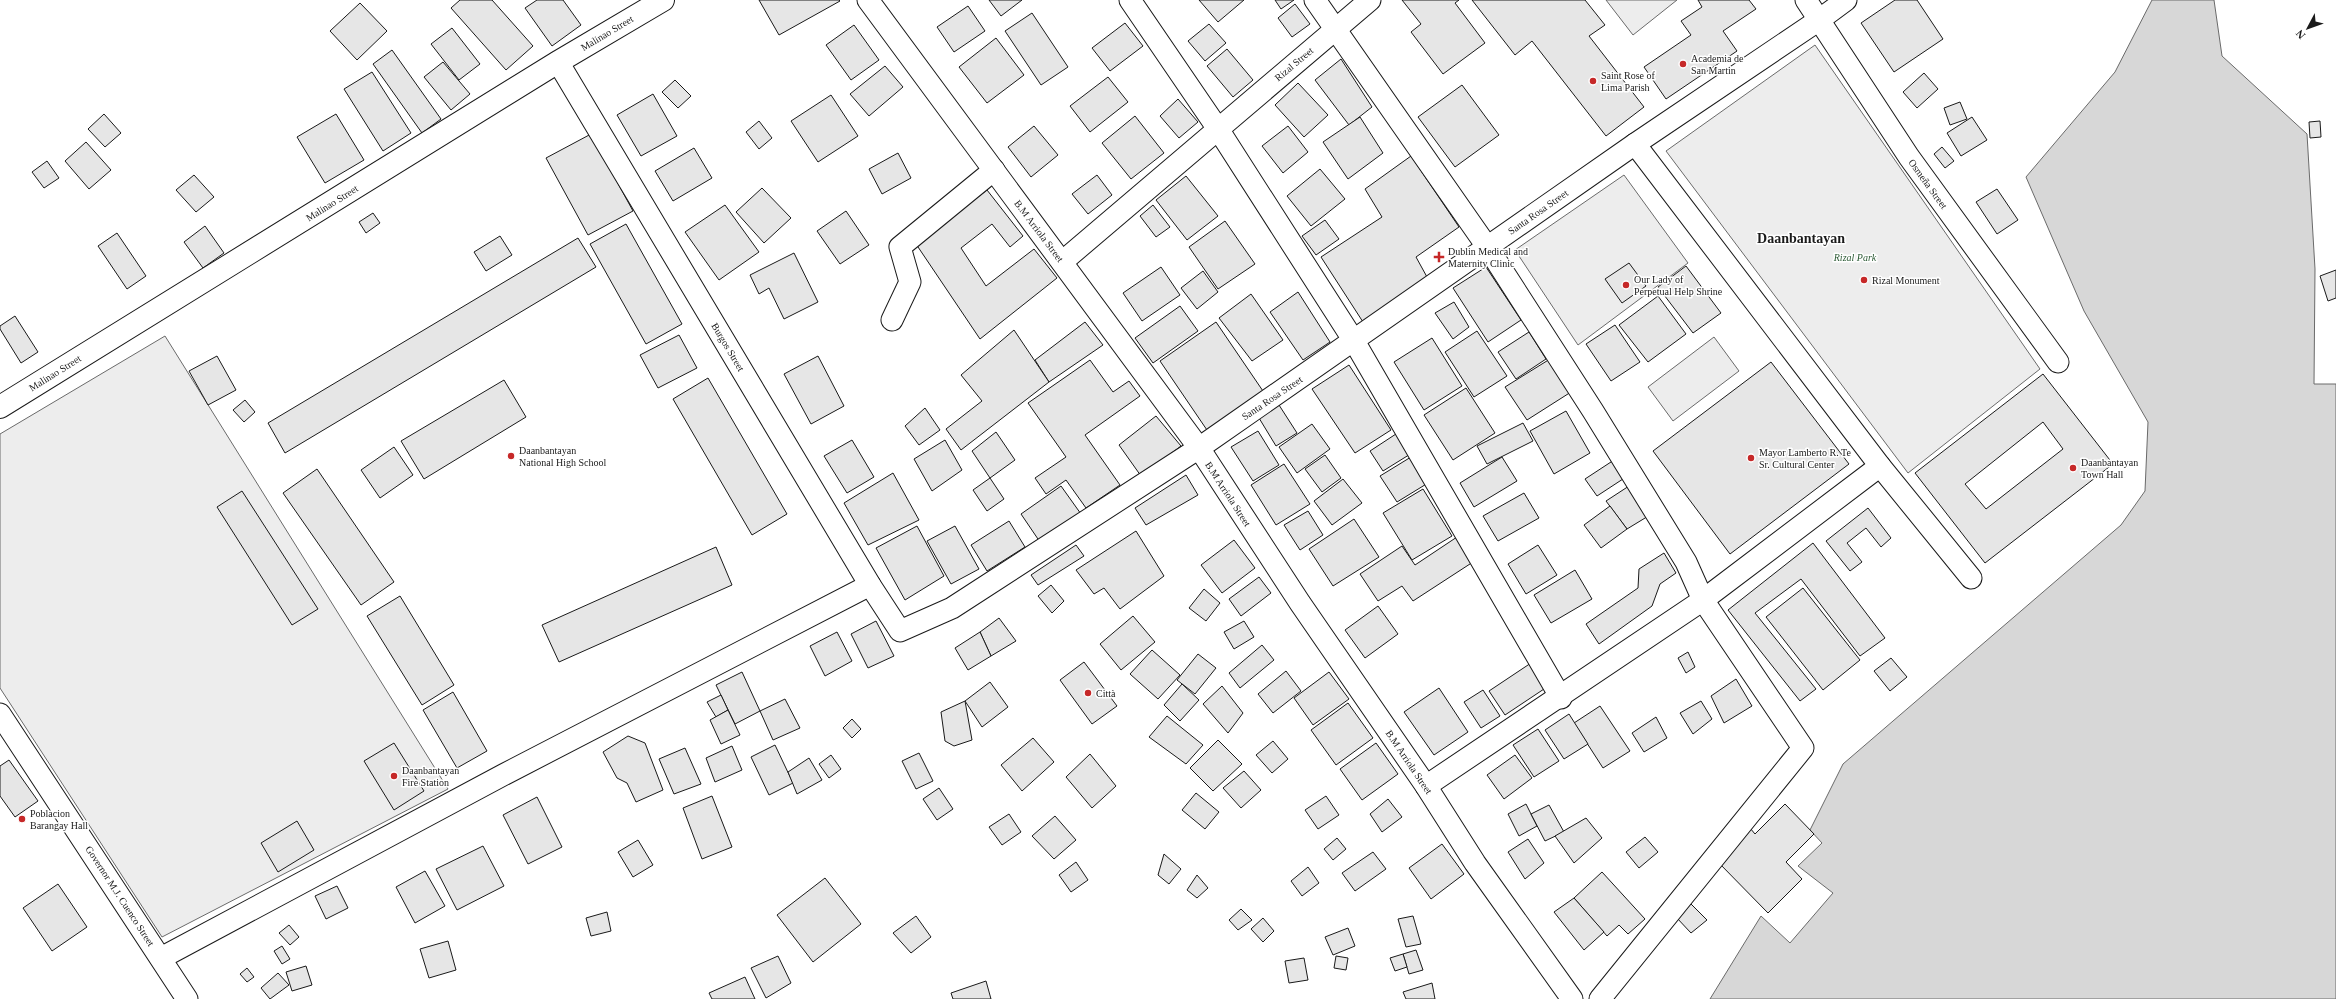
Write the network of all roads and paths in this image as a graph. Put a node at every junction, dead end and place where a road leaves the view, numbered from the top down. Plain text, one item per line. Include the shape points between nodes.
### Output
1 (663, 0) edge
2 (868, 0) edge
3 (1130, 0) edge
4 (1315, 0) edge
5 (1370, 0) edge
6 (1806, 0) edge
7 (1846, 0) edge
8 (1819, 20) junction
9 (1335, 30) junction
10 (558, 62) junction
11 (1218, 129) junction
12 (1634, 144) junction
13 (994, 170) junction
14 (1488, 248) junction
15 (1062, 262) junction
16 (892, 320) dead end
17 (1354, 341) junction
18 (2058, 362) dead end
19 (0, 407) edge
20 (1199, 448) junction
21 (1880, 466) junction
22 (1970, 578) dead end
23 (870, 585) junction
24 (1703, 600) junction
25 (900, 630) joint
26 (1561, 698) junction
27 (0, 714) edge
28 (1426, 786) junction
29 (161, 958) junction
30 (187, 999) edge
31 (1572, 999) edge
32 (1600, 999) edge

1 - 10 main road, Malinao Street
2 - 13 street, B.M Arriola Street
3 - 11 street
4 - 9 street
5 - 9 street, Rizal Street
6 - 8 street, Osmeña Street
7 - 8 street, Santa Rosa Street
8 - 12 street, Santa Rosa Street
8 - 18 street, Osmeña Street via 1909,157
9 - 11 street, Rizal Street
9 - 14 street
10 - 19 main road, Malinao Street
10 - 23 street, Burgos Street
11 - 15 street, Rizal Street
11 - 17 street
12 - 14 street, Santa Rosa Street
12 - 21 street
13 - 15 street, B.M Arriola Street
13 - 16 street via 900,247 910,282
14 - 17 street, Santa Rosa Street
14 - 24 street via 1686,562
15 - 20 street, B.M Arriola Street
17 - 20 street, Santa Rosa Street
17 - 26 street
20 - 25 street, Santa Rosa Street via 952,608
20 - 28 street, B.M Arriola Street via 1300,603
21 - 22 street
21 - 24 street
23 - 25 street, Burgos Street
23 - 29 street via 505,774
24 - 26 street
24 - 32 street via 1803,748
26 - 28 street
27 - 29 street, Governor M.J. Cuenco Street
28 - 31 street, B.M Arriola Street via 1479,870
29 - 30 street, Governor M.J. Cuenco Street

